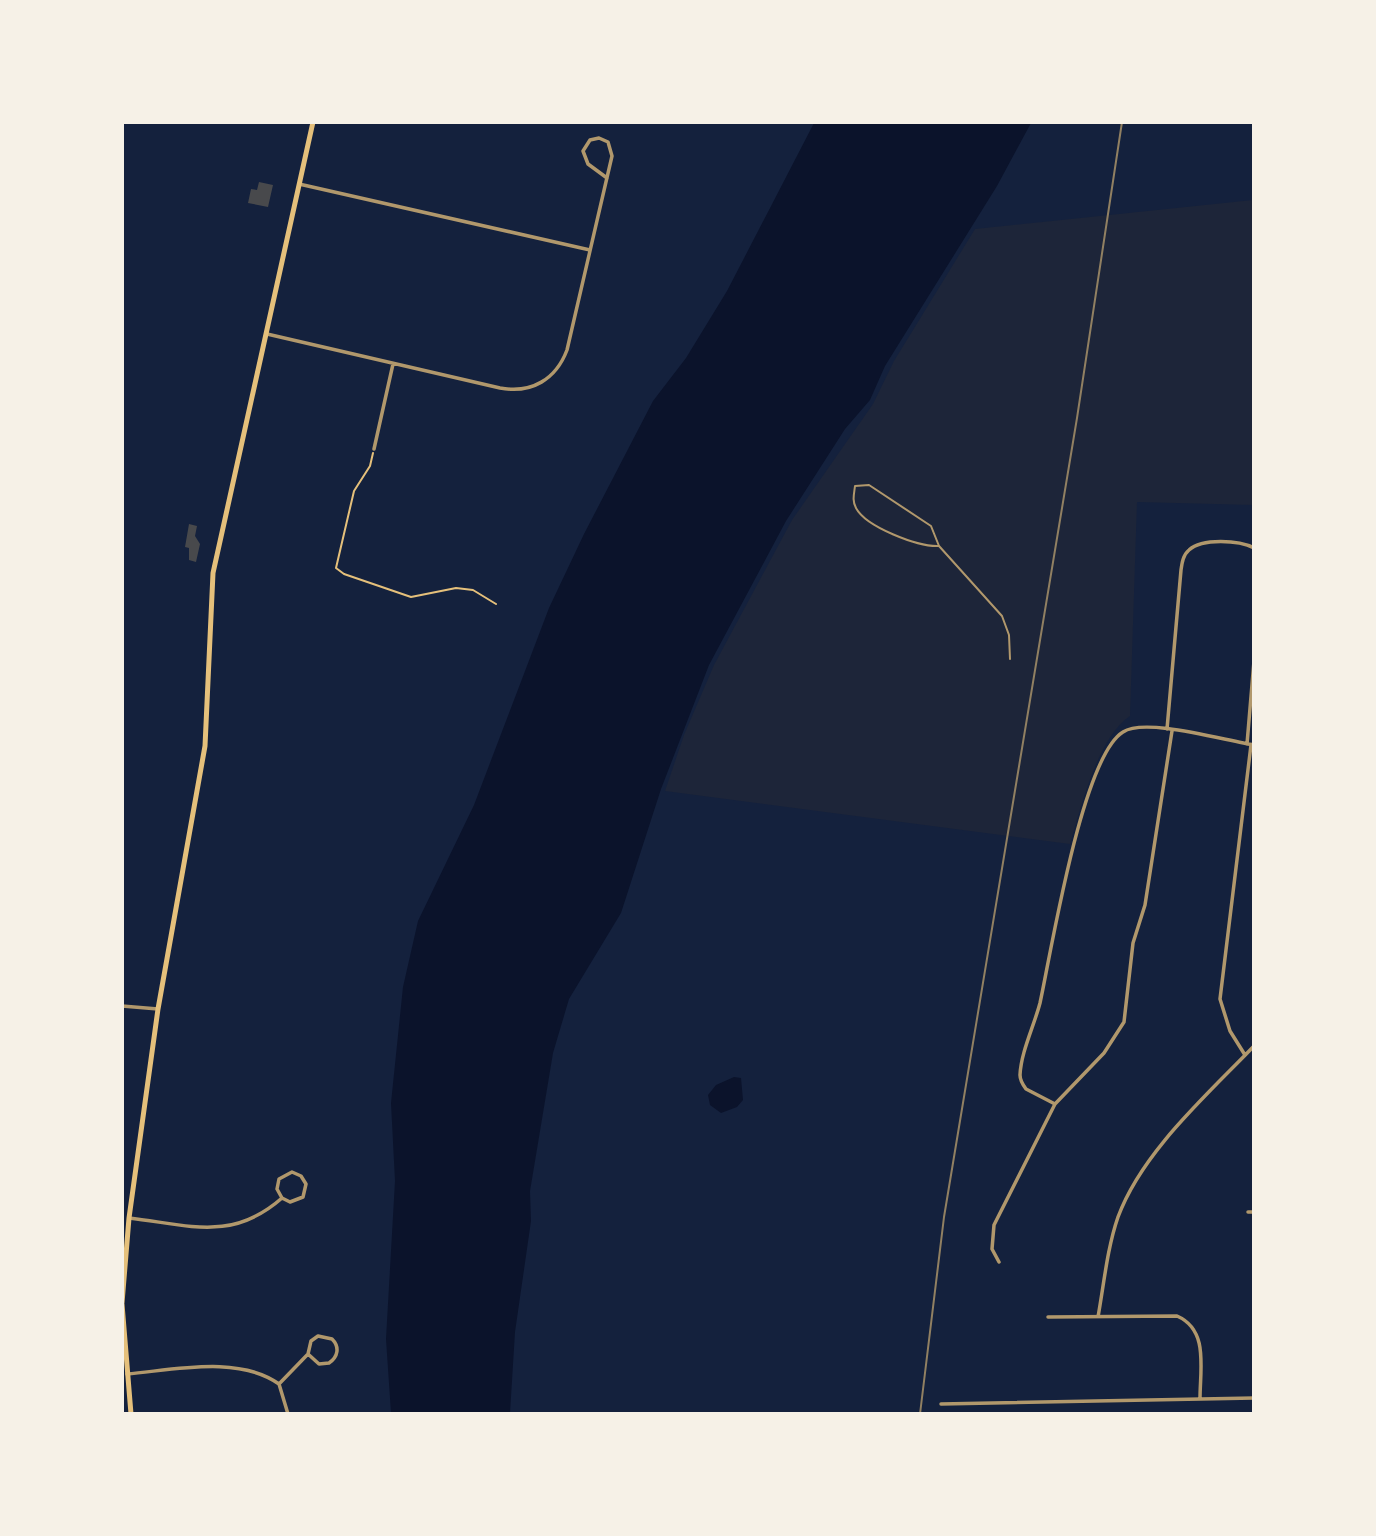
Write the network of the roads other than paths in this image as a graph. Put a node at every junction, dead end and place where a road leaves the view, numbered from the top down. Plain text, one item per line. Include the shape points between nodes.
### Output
1 (313, 122) edge
2 (607, 178) junction
3 (298, 184) junction
4 (590, 250) junction
5 (267, 334) junction
6 (393, 364) junction
7 (374, 449) road end
8 (939, 546) junction
9 (1254, 548) edge
10 (1010, 659) dead end
11 (1254, 661) edge
12 (1169, 730) junction
13 (1250, 745) edge
14 (122, 1006) edge
15 (158, 1010) junction
16 (1254, 1046) edge
17 (1245, 1055) junction
18 (1055, 1104) junction
19 (282, 1198) junction
20 (130, 1218) junction
21 (999, 1262) dead end
22 (122, 1304) edge
23 (1048, 1317) dead end
24 (1098, 1317) junction
25 (308, 1354) junction
26 (127, 1374) junction
27 (279, 1384) junction
28 (1254, 1398) edge
29 (1200, 1399) junction
30 (941, 1404) dead end
31 (131, 1413) edge
32 (288, 1413) edge

1 - 3 main road
2 - 2 street via 585,160 584,147 590,140 604,139 611,146
2 - 4 street
3 - 4 street
3 - 5 main road
4 - 6 street via 567,350 557,369 541,383 510,390
5 - 6 street
5 - 15 main road via 213,573 205,746
6 - 7 street
8 - 8 lane via 913,544 861,515 853,500 855,486 869,485 918,514 931,526
8 - 10 lane via 1002,616
9 - 12 street via 1207,543 1185,554
11 - 13 street
12 - 13 street
12 - 18 street via 1124,1022 1104,1053
12 - 18 street via 1134,727 1113,741 1072,853 1020,1075 1026,1089
13 - 17 street via 1220,999 1230,1031
14 - 15 street
15 - 20 main road
16 - 17 street
17 - 24 street via 1198,1103 1133,1187 1114,1233
18 - 21 street via 994,1226 992,1248
19 - 19 street via 290,1202 303,1197 306,1184 301,1176 292,1172 282,1176 277,1189
19 - 20 street via 253,1220 230,1227
20 - 22 main road
22 - 26 main road
23 - 24 street
24 - 29 street via 1177,1316 1189,1322 1199,1335
25 - 25 street via 319,1364 329,1363 337,1347 328,1336 318,1336 311,1341
25 - 27 street
26 - 27 street via 235,1368 262,1374
26 - 31 main road
27 - 32 street
28 - 29 street
29 - 30 street

